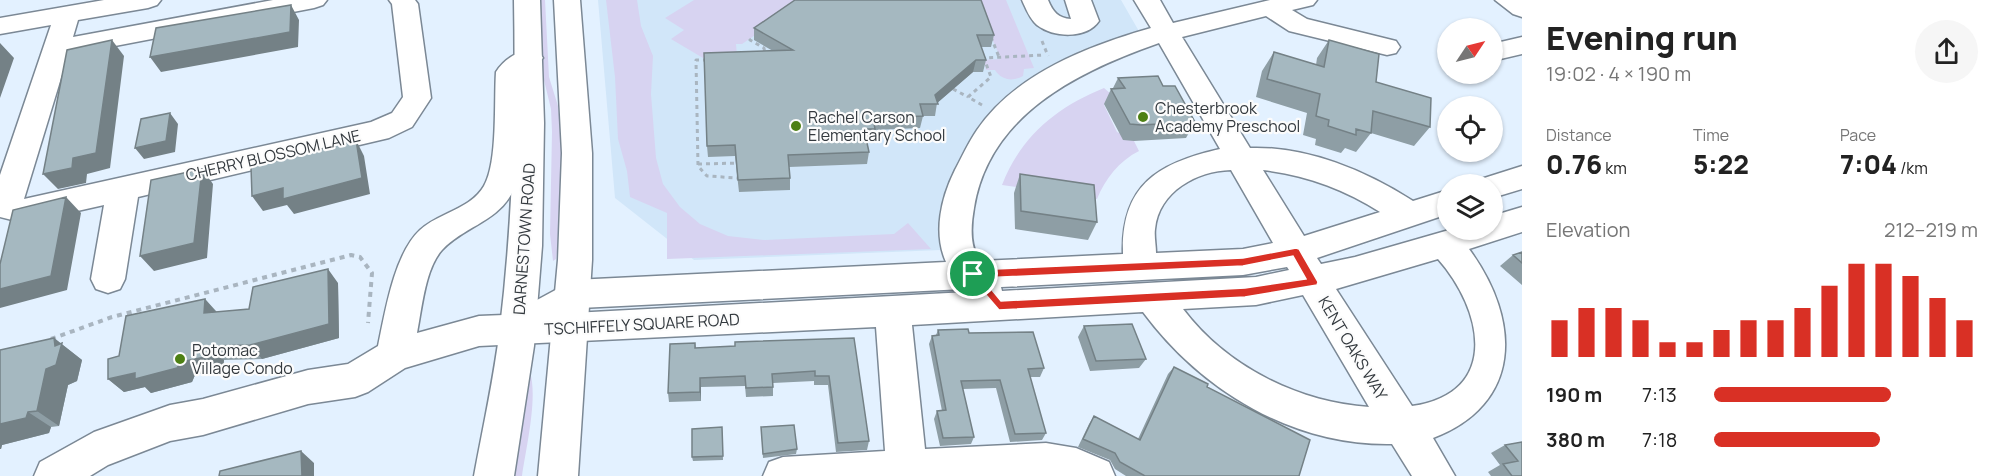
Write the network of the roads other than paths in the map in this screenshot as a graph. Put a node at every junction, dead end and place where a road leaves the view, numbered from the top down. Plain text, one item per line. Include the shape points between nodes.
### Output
1 (148, 0) edge
2 (314, 0) edge
3 (402, 0) edge
4 (527, 0) edge
5 (567, 0) edge
6 (1035, 0) edge
7 (1078, 0) edge
8 (1147, 0) edge
9 (1304, 0) edge
10 (1508, 0) edge
11 (1270, 8) junction
12 (1522, 9) edge
13 (67, 15) junction
14 (0, 27) edge
15 (1167, 34) junction
16 (1522, 45) edge
17 (1387, 47) dead end
18 (56, 49) junction
19 (1503, 49) edge
20 (529, 58) junction
21 (1240, 158) junction
22 (1522, 177) edge
23 (1503, 183) edge
24 (123, 189) junction
25 (1437, 206) edge
26 (3, 208) edge
27 (1410, 215) junction
28 (1522, 219) edge
29 (1503, 225) edge
30 (1459, 240) edge
31 (1445, 245) junction
32 (1296, 252) junction
33 (973, 274) junction
34 (108, 279) dead end
35 (1313, 282) junction
36 (1147, 283) junction
37 (999, 306) junction
38 (573, 311) junction
39 (893, 312) junction
40 (518, 330) junction
41 (394, 355) junction
42 (1401, 426) junction
43 (907, 472) edge
44 (54, 476) edge
45 (494, 476) edge
46 (558, 476) edge
47 (783, 476) edge
48 (1093, 476) edge
49 (1435, 476) edge

1 - 13 street
2 - 18 street
3 - 24 street, CHERRY BLOSSOM LANE via 417,98 402,120 379,131
4 - 20 street, DARNESTOWN ROAD
5 - 38 street via 577,153
6 - 7 street via 1047,20 1060,26 1086,21
8 - 15 street, KENT OAKS WAY
9 - 11 street
10 - 12 street
11 - 15 street
11 - 17 street via 1298,25
13 - 14 street
13 - 18 street, CHERRY BLOSSOM LANE
15 - 21 street, KENT OAKS WAY
15 - 33 street via 1112,49 1074,66 1015,107 990,133 971,165 958,202 958,248 961,260
16 - 19 street
18 - 26 street, CHERRY BLOSSOM LANE
20 - 40 street, DARNESTOWN ROAD via 529,157
20 - 41 street via 510,72 504,173 498,190 490,200 430,240 419,257
21 - 27 street via 1284,161 1320,169 1364,187
21 - 32 street, KENT OAKS WAY
21 - 36 street via 1197,164 1181,170 1155,189 1136,230
22 - 23 street
24 - 26 street, CHERRY BLOSSOM LANE via 24,211
24 - 34 street
25 - 27 street, TSCHIFFELY SQUARE ROAD
27 - 32 street, TSCHIFFELY SQUARE ROAD
28 - 29 street, TSCHIFFELY SQUARE ROAD
30 - 31 street, TSCHIFFELY SQUARE ROAD
31 - 35 street, TSCHIFFELY SQUARE ROAD
31 - 42 street via 1476,284 1487,305 1495,346 1492,366 1472,399 1454,411
32 - 35 street, KENT OAKS WAY
32 - 36 street, TSCHIFFELY SQUARE ROAD
33 - 36 street, TSCHIFFELY SQUARE ROAD
33 - 37 street
33 - 38 street, TSCHIFFELY SQUARE ROAD
35 - 36 street, TSCHIFFELY SQUARE ROAD via 1256,291
35 - 42 street, KENT OAKS WAY
36 - 37 street, TSCHIFFELY SQUARE ROAD
36 - 42 street via 1166,318 1196,350 1251,389 1336,422
37 - 39 street, TSCHIFFELY SQUARE ROAD
38 - 39 street, TSCHIFFELY SQUARE ROAD
38 - 40 street, TSCHIFFELY SQUARE ROAD
38 - 46 street
39 - 43 street
40 - 41 street, TSCHIFFELY SQUARE ROAD via 479,331
40 - 45 street, DARNESTOWN ROAD
41 - 44 street, TSCHIFFELY SQUARE ROAD via 355,380 308,387 170,423 94,451
42 - 49 street, KENT OAKS WAY
43 - 47 street
43 - 48 street via 1046,462 1076,467

